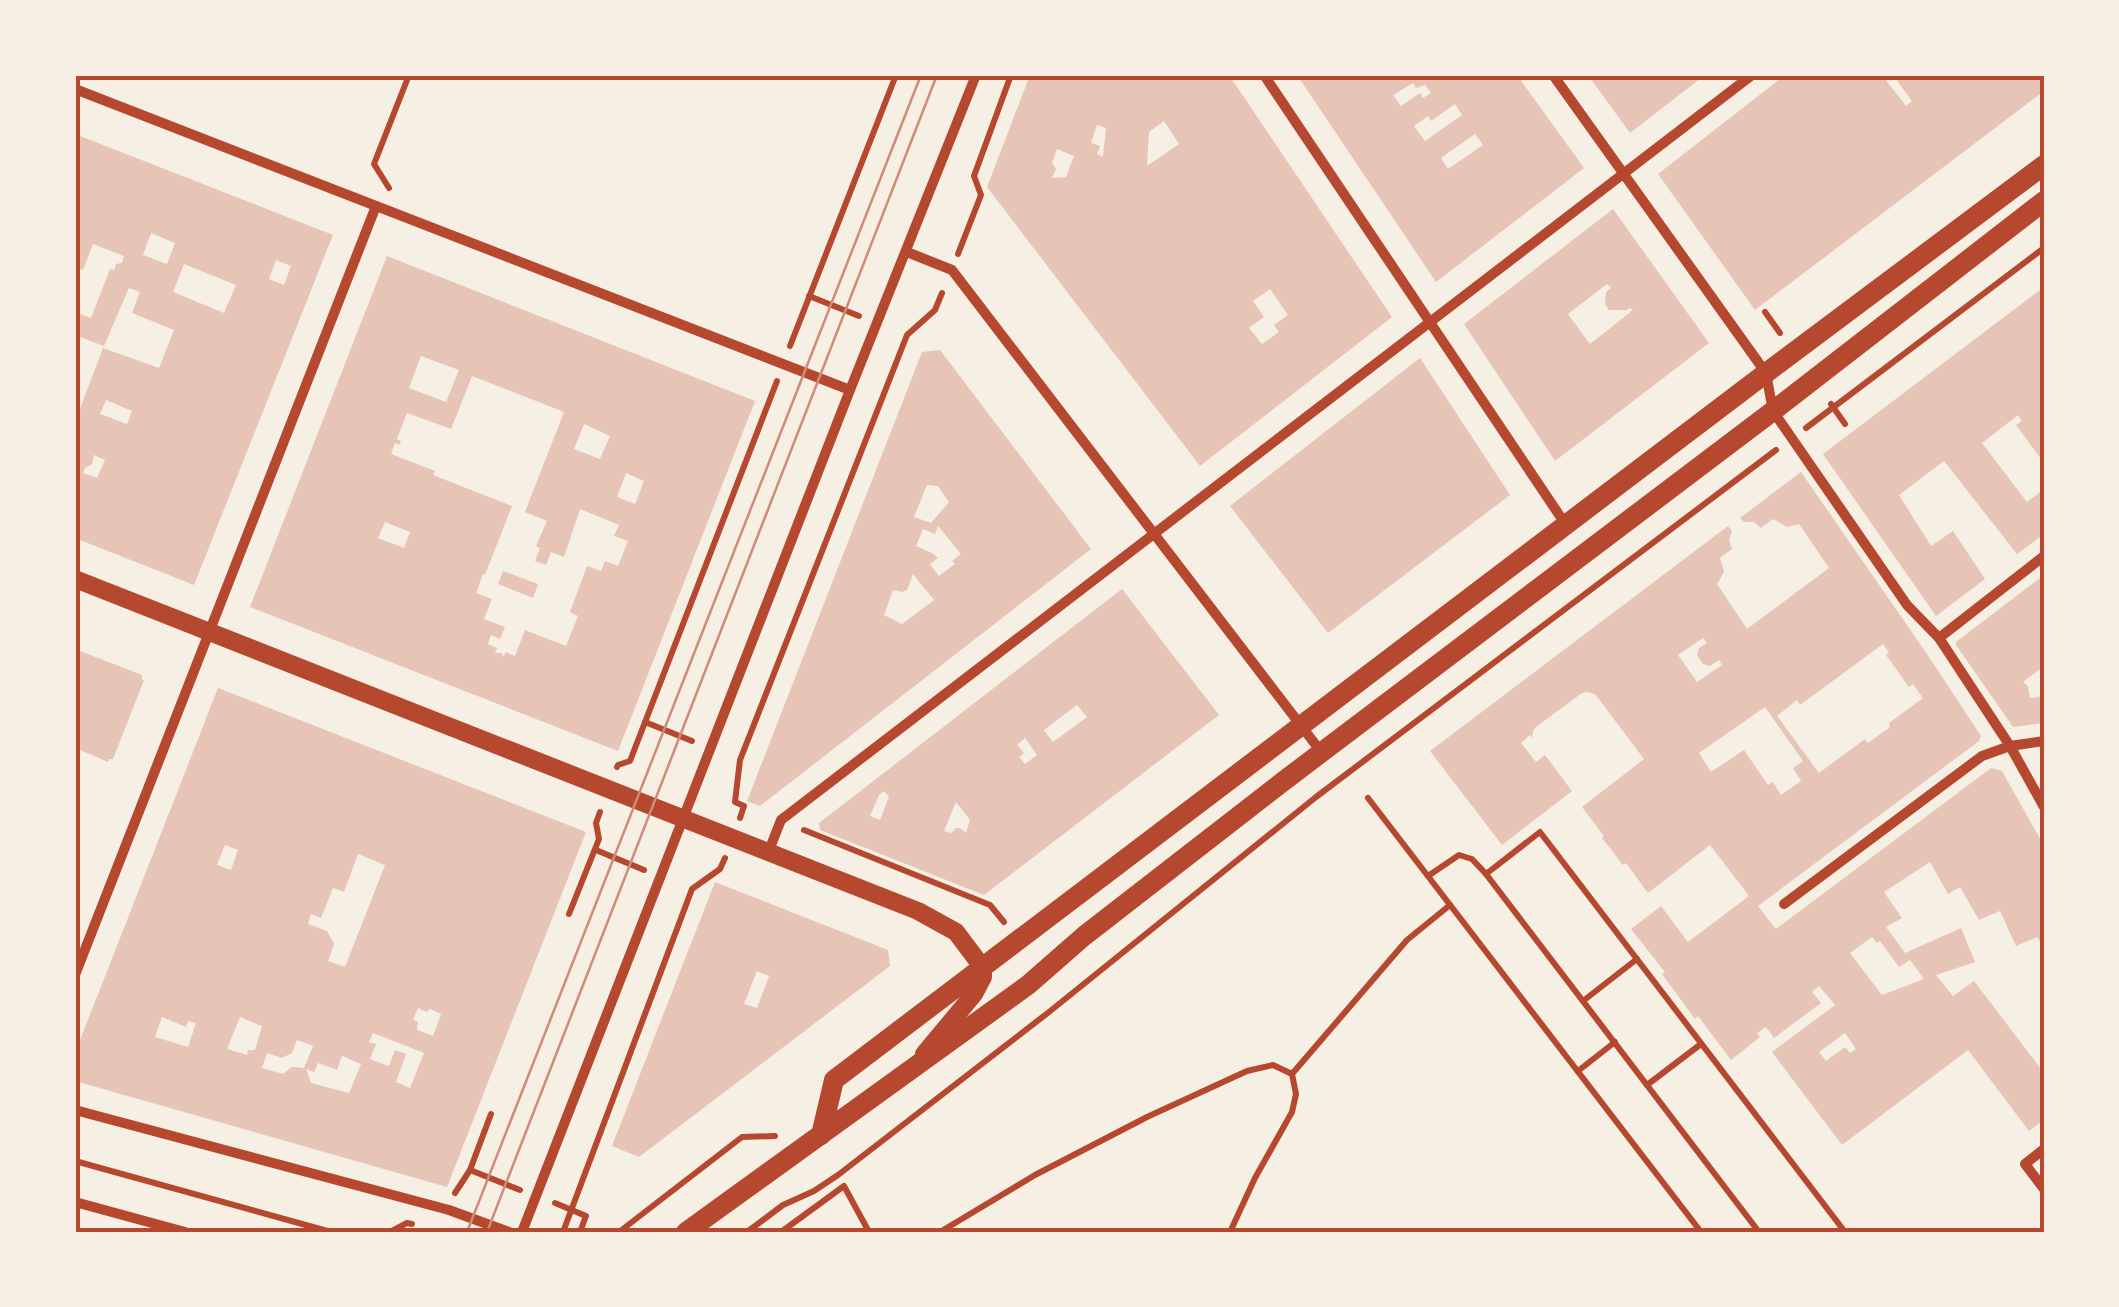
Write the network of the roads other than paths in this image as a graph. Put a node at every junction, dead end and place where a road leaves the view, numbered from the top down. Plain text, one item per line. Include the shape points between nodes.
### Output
1 (976, 75) edge
2 (1264, 75) edge
3 (1553, 75) edge
4 (1752, 75) edge
5 (75, 89) edge
6 (2044, 166) edge
7 (1624, 173) junction
8 (2044, 201) edge
9 (376, 206) junction
10 (907, 252) junction
11 (1430, 322) junction
12 (1766, 373) junction
13 (850, 390) junction
14 (1774, 411) junction
15 (1566, 524) junction
16 (1154, 534) junction
17 (2044, 556) edge
18 (75, 579) edge
19 (209, 632) junction
20 (1939, 638) junction
21 (1302, 726) junction
22 (2044, 742) edge
23 (2010, 746) junction
24 (1322, 753) junction
25 (2044, 808) edge
26 (682, 818) junction
27 (768, 853) junction
28 (1784, 904) dead end
29 (982, 968) junction
30 (75, 975) edge
31 (911, 1070) junction
32 (75, 1110) edge
33 (821, 1135) junction
34 (2044, 1149) edge
35 (2044, 1189) edge
36 (78, 1202) edge
37 (77, 1216) edge
38 (186, 1232) edge
39 (510, 1232) edge
40 (522, 1232) edge
41 (686, 1232) edge

1 - 10 street
2 - 11 street
3 - 7 street
4 - 7 street
5 - 9 street
6 - 12 main road
7 - 11 street
7 - 12 street
8 - 14 main road
9 - 13 street
9 - 19 street
10 - 13 street
10 - 16 street via 952,270
11 - 15 street
11 - 16 street
12 - 14 street
12 - 15 main road
13 - 26 street
14 - 20 street via 1907,606
14 - 24 main road
15 - 21 main road
16 - 21 street
16 - 27 street via 781,820
17 - 20 street
18 - 19 street
19 - 26 street
19 - 30 street
20 - 23 street
21 - 24 street
21 - 29 main road
22 - 23 street
23 - 25 street
23 - 28 street via 1982,756
24 - 31 main road
26 - 27 street
26 - 40 street
27 - 29 street via 956,932
29 - 31 street via 974,994
29 - 33 main road via 834,1080
31 - 33 main road
32 - 39 street
33 - 41 main road
34 - 35 street via 2025,1164
36 - 37 street
36 - 38 street

